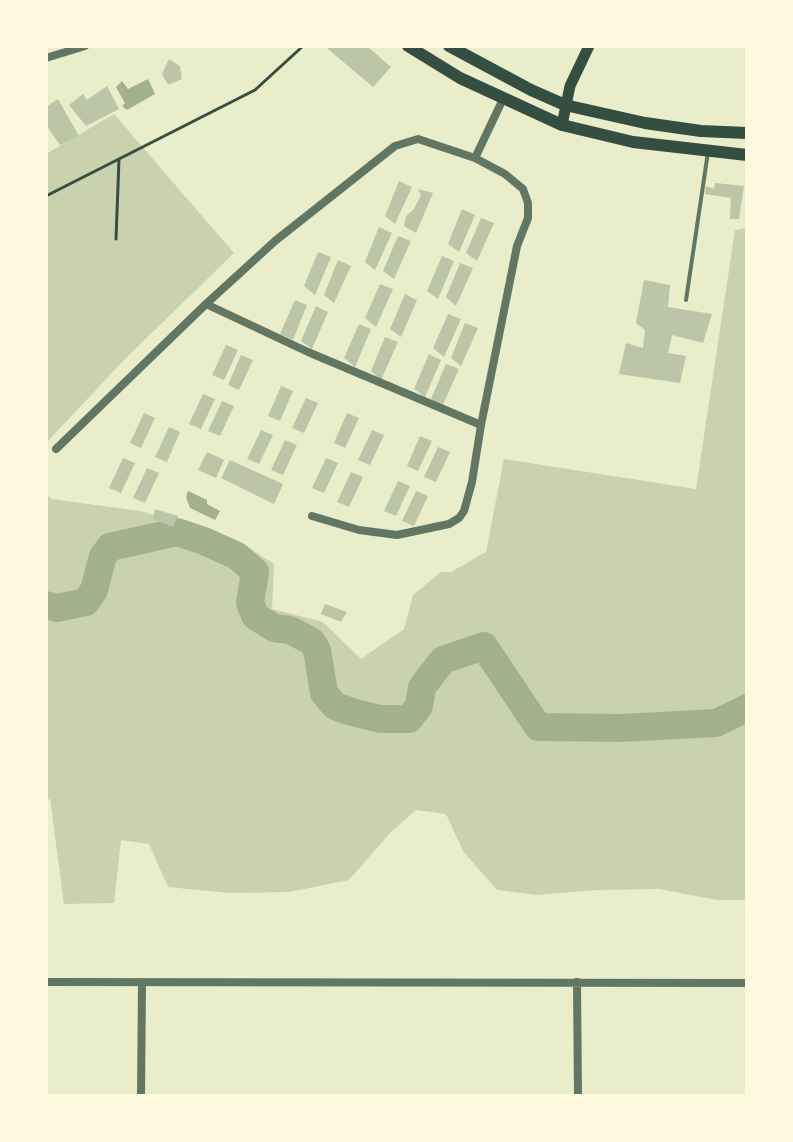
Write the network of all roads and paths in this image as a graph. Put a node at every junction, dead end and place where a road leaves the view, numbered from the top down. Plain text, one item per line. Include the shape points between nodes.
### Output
1 (85, 46) edge
2 (303, 46) edge
3 (408, 46) edge
4 (449, 46) edge
5 (589, 46) edge
6 (58, 50) edge
7 (46, 58) edge
8 (503, 99) junction
9 (565, 105) junction
10 (562, 125) junction
11 (747, 133) edge
12 (708, 152) junction
13 (747, 155) edge
14 (475, 158) junction
15 (119, 159) junction
16 (46, 196) edge
17 (116, 239) dead end
18 (686, 300) dead end
19 (206, 304) junction
20 (481, 425) junction
21 (56, 449) dead end
22 (312, 516) dead end
23 (46, 982) edge
24 (142, 982) junction
25 (577, 982) junction
26 (747, 983) edge
27 (141, 1096) edge
28 (578, 1096) edge

1 - 6 street
2 - 15 path via 255,90
3 - 8 main road
4 - 9 main road
5 - 9 main road
6 - 7 street
8 - 10 main road
8 - 14 street
9 - 10 main road
9 - 11 main road via 659,125
10 - 12 main road
12 - 13 main road
12 - 18 lane
14 - 19 street via 418,139 395,146 275,241
14 - 20 street via 515,181 528,203
15 - 16 path
15 - 17 path
19 - 20 street
19 - 21 street
20 - 22 street via 464,511 449,524 397,535
23 - 24 street
24 - 25 street
24 - 27 street
25 - 26 street
25 - 28 street

